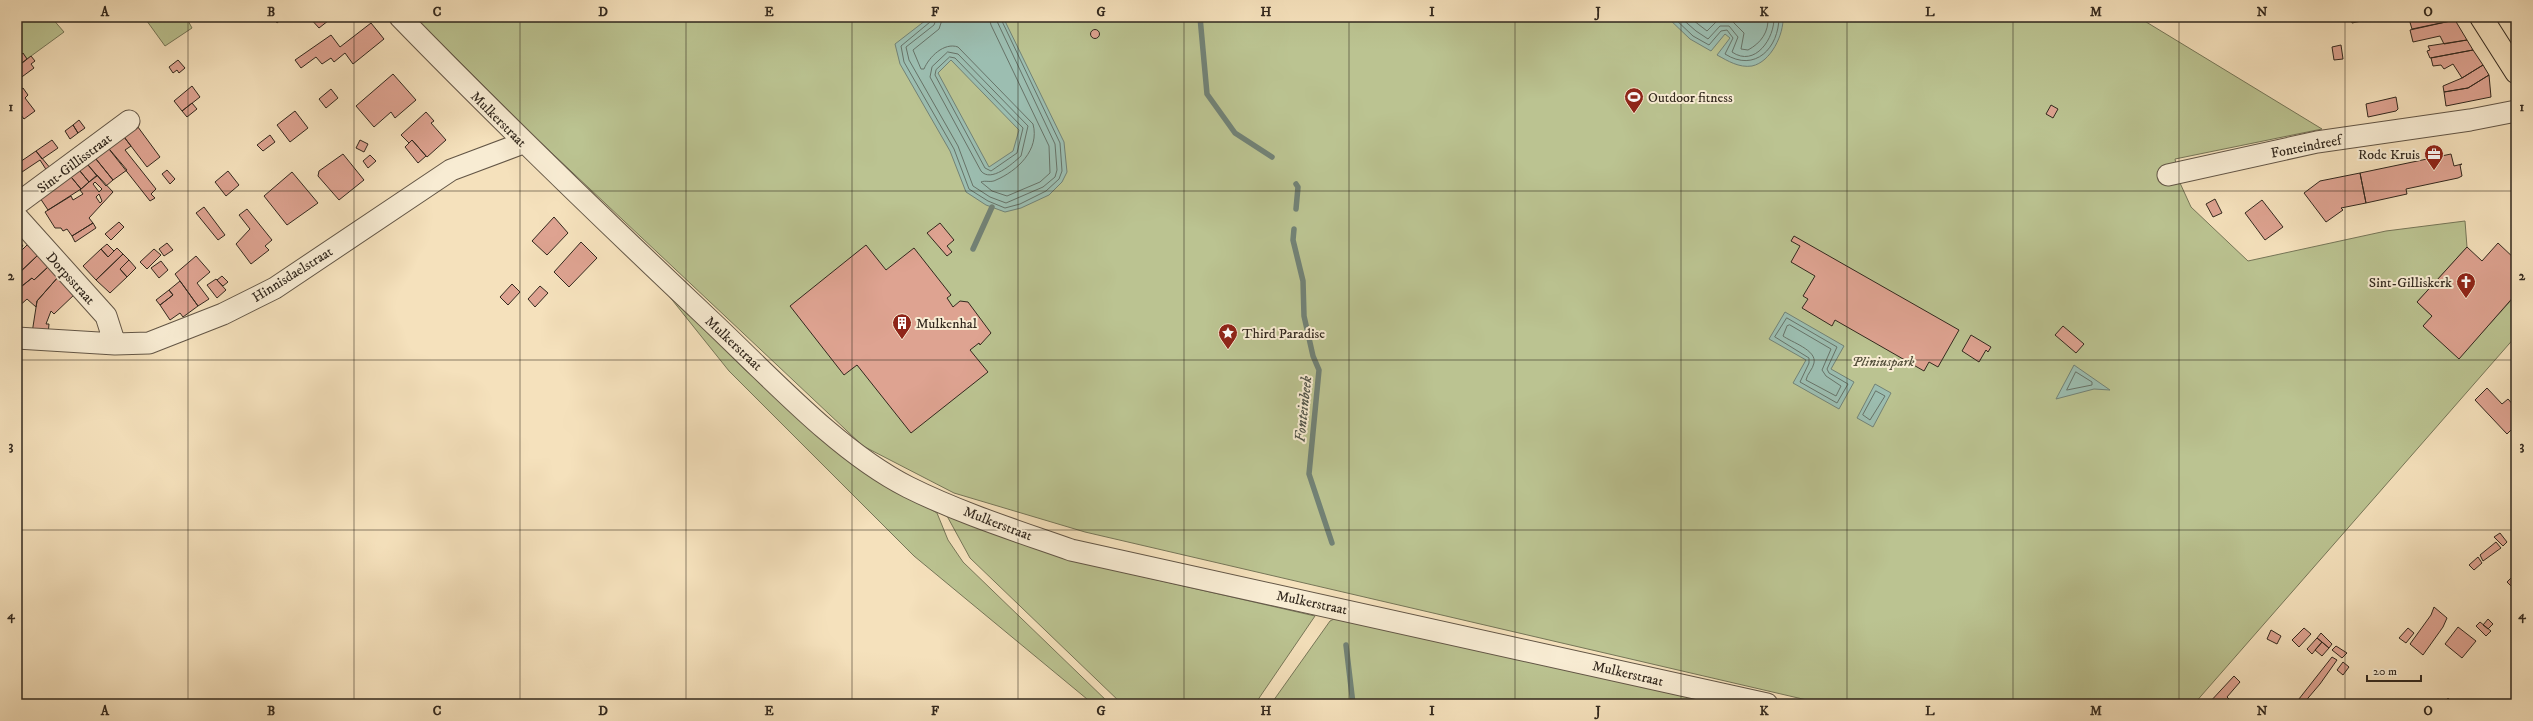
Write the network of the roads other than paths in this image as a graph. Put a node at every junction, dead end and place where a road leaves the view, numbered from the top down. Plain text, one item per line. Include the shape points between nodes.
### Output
1 (400, 17) edge
2 (2481, 17) edge
3 (2516, 72) edge
4 (2516, 110) edge
5 (129, 121) dead end
6 (523, 143) junction
7 (2168, 174) dead end
8 (17, 204) edge
9 (17, 217) edge
10 (17, 338) edge
11 (115, 344) junction
12 (1767, 704) edge

1 - 6 street, Mulkerstraat
2 - 3 main road
4 - 7 street, Fonteindreef via 2470,120 2317,142
5 - 8 street, Sint-Gillisstraat
6 - 11 street, Hinnisdaelstraat via 451,170 275,288 223,314 149,343
6 - 12 street, Mulkerstraat via 807,412 860,455 907,486 1009,529 1071,550
9 - 11 street, Dorpsstraat via 106,316
10 - 11 street, Hinnisdaelstraat

